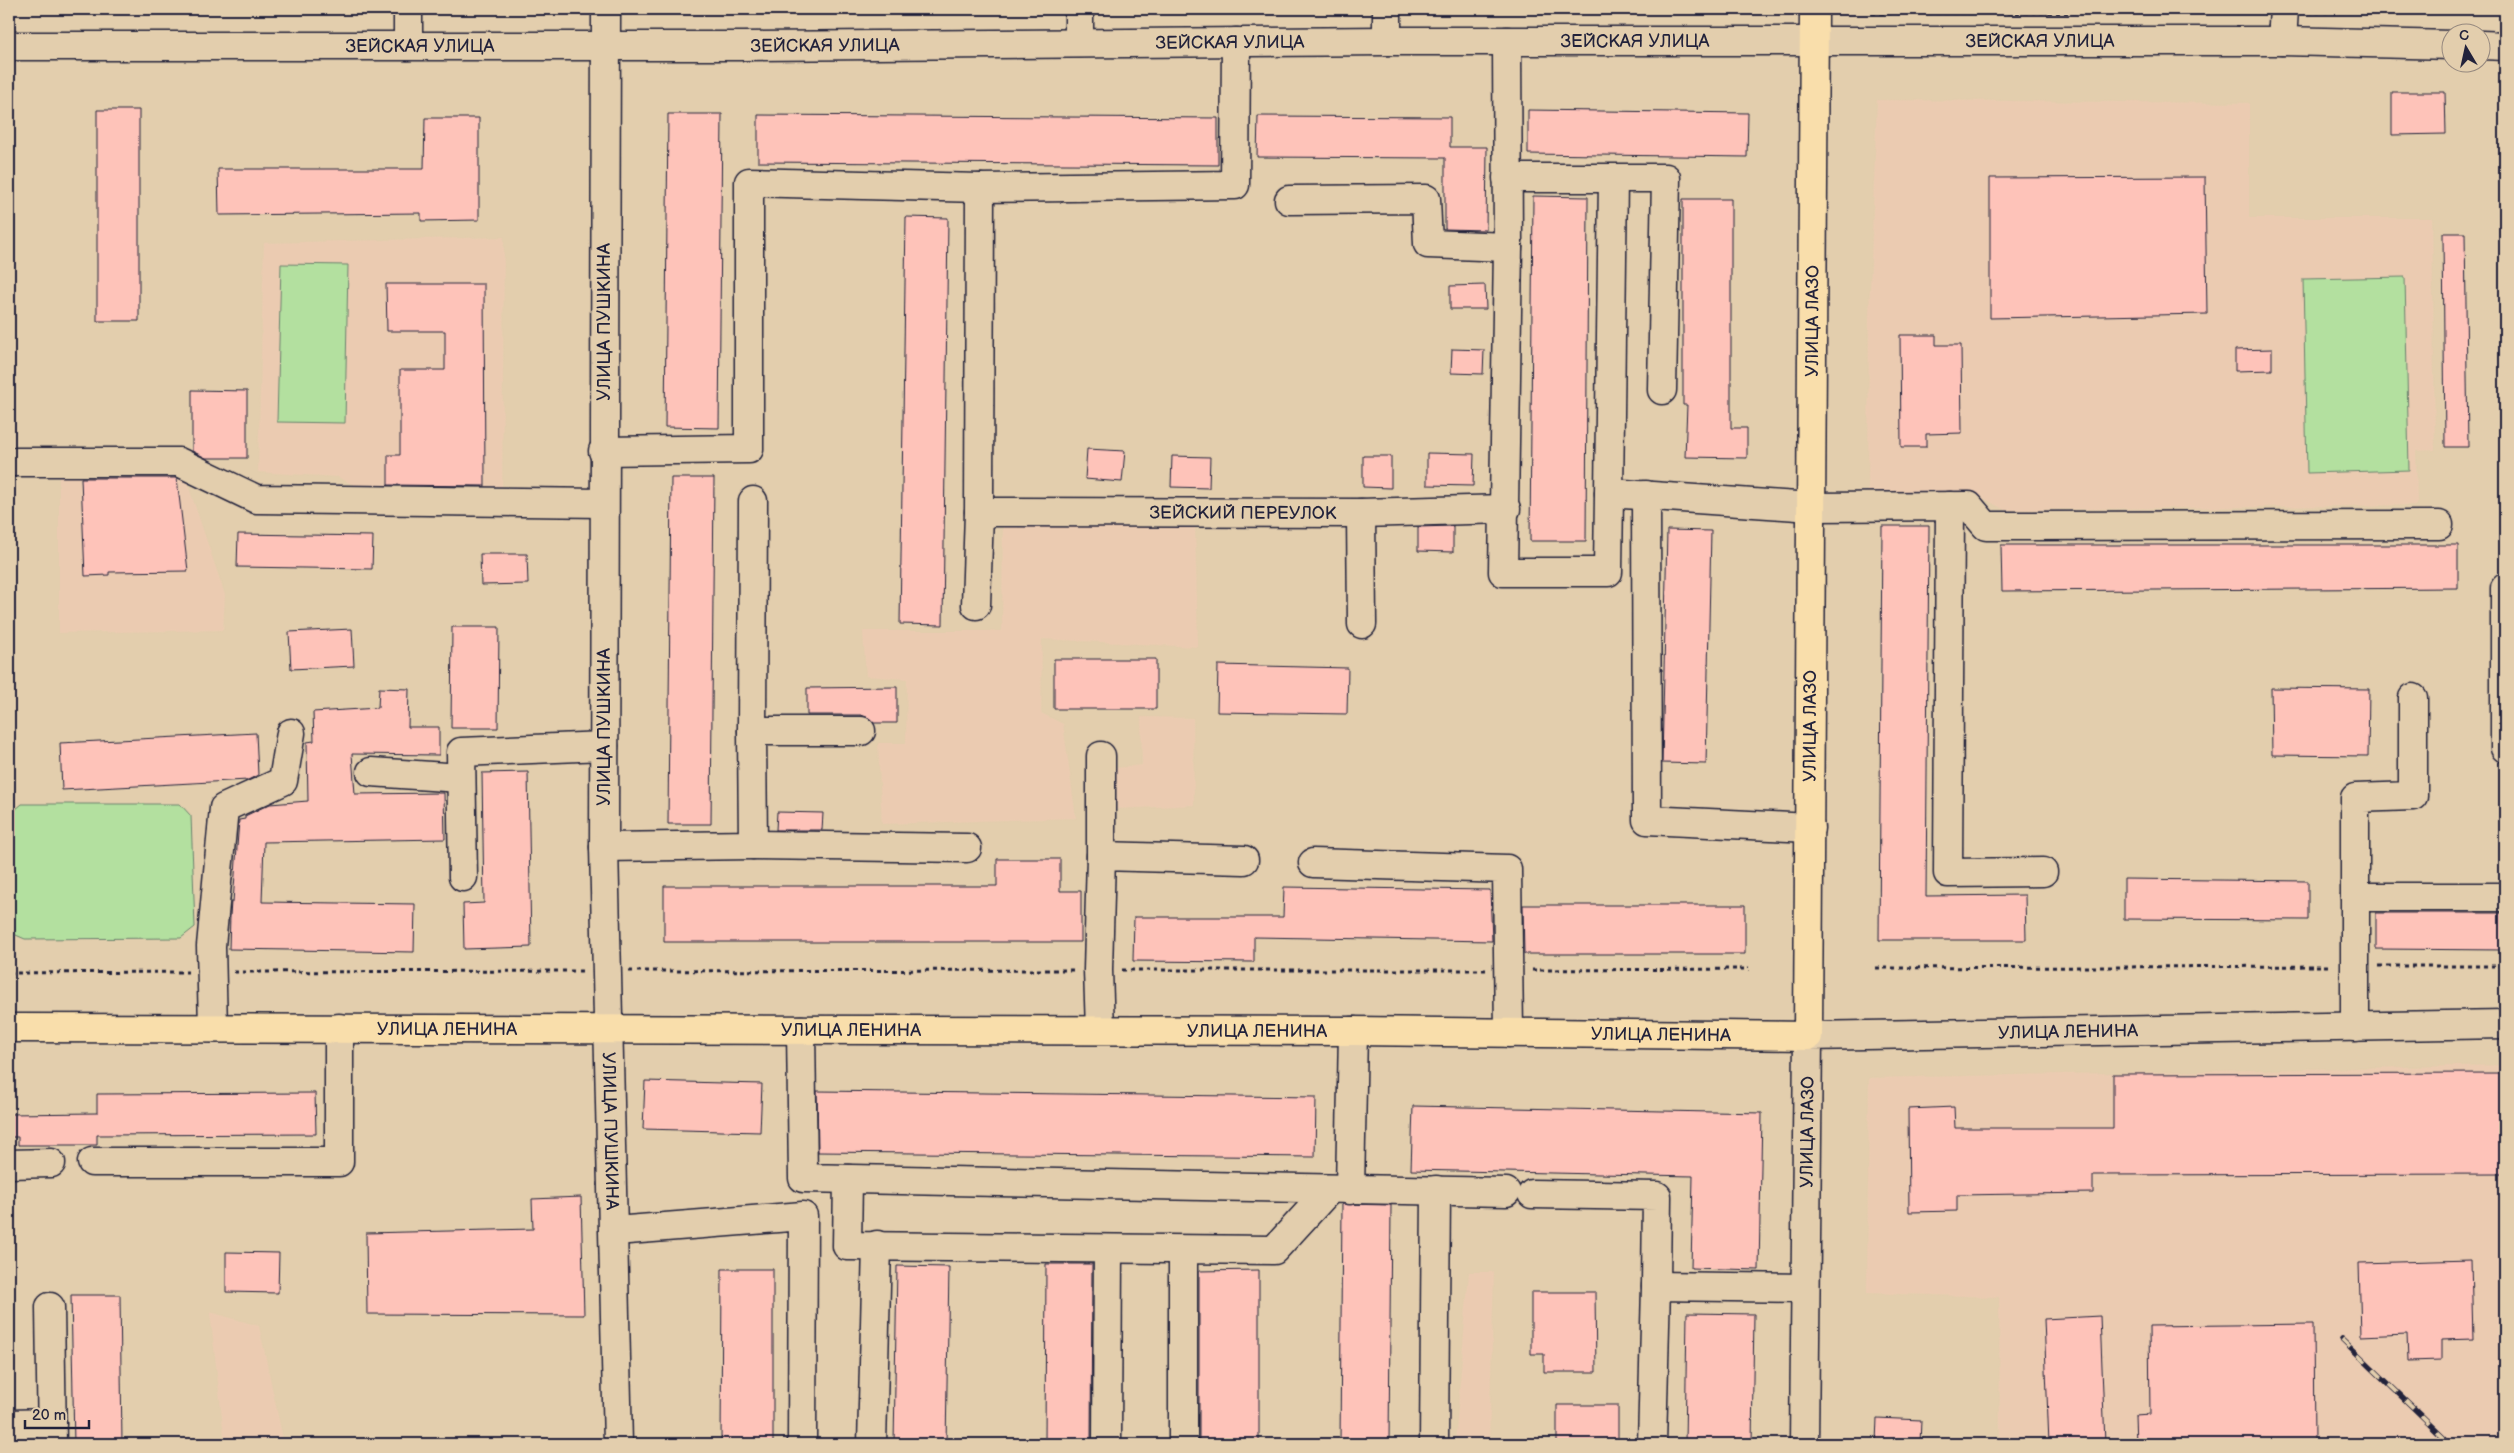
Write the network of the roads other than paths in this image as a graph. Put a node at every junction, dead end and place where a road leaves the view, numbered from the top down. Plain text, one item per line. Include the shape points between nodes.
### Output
1 (408, 9) edge
2 (606, 9) edge
3 (1079, 9) edge
4 (1387, 9) edge
5 (1814, 9) edge
6 (2284, 10) edge
7 (1387, 41) junction
8 (1506, 41) junction
9 (2282, 41) junction
10 (1236, 42) junction
11 (1813, 42) junction
12 (1079, 43) junction
13 (607, 45) junction
14 (2442, 45) edge
15 (9, 46) edge
16 (408, 46) junction
17 (2492, 46) edge
18 (2505, 46) edge
19 (1507, 178) junction
20 (1613, 179) junction
21 (980, 188) junction
22 (1289, 200) dead end
23 (1508, 247) junction
24 (1662, 390) dead end
25 (603, 451) junction
26 (9, 462) edge
27 (1609, 493) junction
28 (1646, 495) junction
29 (754, 501) dead end
30 (603, 503) junction
31 (1950, 506) junction
32 (1812, 508) junction
33 (1506, 509) junction
34 (979, 512) junction
35 (1361, 513) junction
36 (2439, 525) dead end
37 (2505, 588) edge
38 (976, 605) dead end
39 (1362, 624) dead end
40 (2413, 698) dead end
41 (752, 731) junction
42 (861, 731) dead end
43 (290, 733) dead end
44 (604, 746) junction
45 (2505, 748) edge
46 (1101, 756) dead end
47 (371, 772) dead end
48 (461, 778) junction
49 (1810, 828) junction
50 (754, 845) junction
51 (604, 847) junction
52 (967, 848) dead end
53 (1101, 856) junction
54 (1244, 860) dead end
55 (1313, 863) dead end
56 (2043, 872) dead end
57 (463, 878) dead end
58 (2355, 897) junction
59 (2505, 897) edge
60 (2505, 1024) edge
61 (2355, 1027) junction
62 (9, 1028) edge
63 (213, 1028) junction
64 (339, 1028) junction
65 (610, 1030) junction
66 (800, 1030) junction
67 (1100, 1030) junction
68 (1353, 1031) junction
69 (1509, 1033) junction
70 (1808, 1036) junction
71 (92, 1162) dead end
72 (51, 1163) dead end
73 (9, 1164) edge
74 (848, 1179) junction
75 (1340, 1190) junction
76 (1436, 1190) junction
77 (615, 1231) junction
78 (877, 1245) junction
79 (1108, 1249) junction
80 (1183, 1250) junction
81 (1656, 1286) junction
82 (1805, 1288) junction
83 (50, 1307) dead end
84 (9, 1424) edge
85 (52, 1434) edge
86 (618, 1444) edge
87 (802, 1444) edge
88 (872, 1444) edge
89 (1107, 1444) edge
90 (1183, 1444) edge
91 (1434, 1444) edge
92 (1652, 1444) edge
93 (1804, 1444) edge

1 - 16 street
2 - 13 street, УЛИЦА ПУШКИНА
3 - 12 street
4 - 7 street
5 - 11 main road, УЛИЦА ЛАЗО
6 - 9 street
7 - 8 street, ЗЕЙСКАЯ УЛИЦА
7 - 10 street, ЗЕЙСКАЯ УЛИЦА
8 - 11 street, ЗЕЙСКАЯ УЛИЦА
8 - 19 street
9 - 11 street, ЗЕЙСКАЯ УЛИЦА
9 - 14 street, ЗЕЙСКАЯ УЛИЦА
10 - 12 street, ЗЕЙСКАЯ УЛИЦА
10 - 21 street via 1236,185
11 - 32 main road, УЛИЦА ЛАЗО
12 - 13 street, ЗЕЙСКАЯ УЛИЦА
13 - 16 street, ЗЕЙСКАЯ УЛИЦА
13 - 25 street, УЛИЦА ПУШКИНА
15 - 16 street, ЗЕЙСКАЯ УЛИЦА
17 - 18 street
19 - 20 street
19 - 23 street
20 - 24 street via 1666,178
20 - 27 street
21 - 25 street via 749,182 748,449
21 - 34 street
22 - 23 street via 1426,199 1428,244
23 - 33 street
25 - 30 street, УЛИЦА ПУШКИНА
26 - 30 street via 179,462 256,498
27 - 28 street
27 - 33 street via 1608,572 1503,572
28 - 32 street
28 - 49 street via 1647,820
29 - 41 street
30 - 44 street, УЛИЦА ПУШКИНА
31 - 32 street
31 - 36 street via 1969,506 1986,526
31 - 56 street via 1948,873
32 - 49 main road, УЛИЦА ЛАЗО
33 - 35 street, ЗЕЙСКИЙ ПЕРЕУЛОК
34 - 35 street, ЗЕЙСКИЙ ПЕРЕУЛОК
34 - 38 street
35 - 39 street
37 - 45 street
40 - 58 street via 2412,796 2355,798
41 - 42 street
41 - 50 street
43 - 63 street via 283,781 224,808 210,946
44 - 48 street via 461,752
44 - 51 street, УЛИЦА ПУШКИНА
46 - 53 street
47 - 48 street
48 - 57 street
49 - 70 main road, УЛИЦА ЛАЗО
50 - 51 street
50 - 52 street
51 - 65 street, УЛИЦА ПУШКИНА
53 - 54 street
53 - 67 street
55 - 69 street via 1507,869
58 - 59 street
58 - 61 street
60 - 61 street, УЛИЦА ЛЕНИНА
61 - 70 street, УЛИЦА ЛЕНИНА
62 - 63 main road, УЛИЦА ЛЕНИНА
63 - 64 main road, УЛИЦА ЛЕНИНА
64 - 65 main road, УЛИЦА ЛЕНИНА
64 - 71 street via 339,1162
65 - 66 main road, УЛИЦА ЛЕНИНА
65 - 77 street, УЛИЦА ПУШКИНА
66 - 67 main road, УЛИЦА ЛЕНИНА
66 - 74 street via 803,1178
67 - 68 main road, УЛИЦА ЛЕНИНА
68 - 69 main road, УЛИЦА ЛЕНИНА
68 - 75 street
69 - 70 main road, УЛИЦА ЛЕНИНА
70 - 82 street, УЛИЦА ЛАЗО
72 - 73 street
74 - 75 street
74 - 78 street via 847,1246
75 - 76 street
75 - 80 street via 1274,1250
76 - 81 street via 1657,1196
76 - 91 street
77 - 86 street, УЛИЦА ПУШКИНА
77 - 87 street via 803,1216
78 - 79 street
78 - 88 street
79 - 80 street
79 - 89 street
80 - 90 street
81 - 82 street
81 - 92 street
82 - 93 street, УЛИЦА ЛАЗО
83 - 85 street
84 - 85 street

